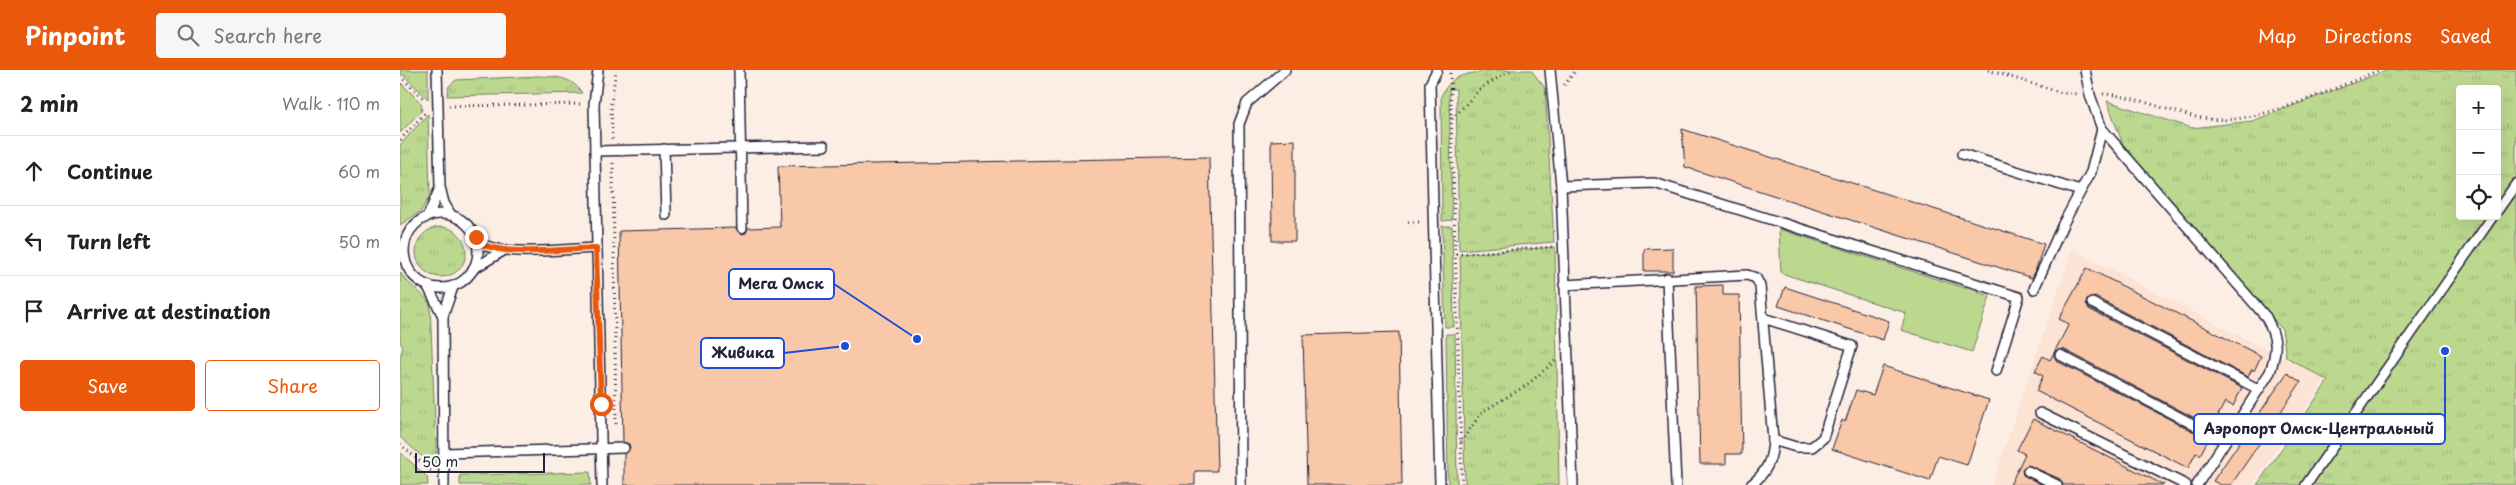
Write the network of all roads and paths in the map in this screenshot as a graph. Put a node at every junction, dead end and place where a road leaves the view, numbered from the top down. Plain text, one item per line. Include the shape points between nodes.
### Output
1 (437, 70) edge
2 (598, 70) edge
3 (616, 70) edge
4 (738, 70) edge
5 (1285, 70) edge
6 (1437, 70) edge
7 (1449, 70) edge
8 (1512, 70) edge
9 (1550, 70) edge
10 (1988, 70) edge
11 (2085, 70) edge
12 (2380, 70) edge
13 (400, 76) edge
14 (2090, 95) junction
15 (594, 104) junction
16 (611, 104) junction
17 (437, 106) junction
18 (1452, 119) junction
19 (2102, 129) junction
20 (400, 140) edge
21 (824, 146) dead end
22 (740, 148) junction
23 (664, 149) junction
24 (613, 151) junction
25 (595, 152) junction
26 (1962, 154) dead end
27 (2516, 184) edge
28 (1560, 186) junction
29 (440, 187) junction
30 (2080, 191) junction
31 (2501, 205) edge
32 (451, 215) junction
33 (666, 215) dead end
34 (428, 216) junction
35 (2491, 220) edge
36 (742, 228) dead end
37 (403, 238) edge
38 (476, 241) junction
39 (1563, 246) junction
40 (596, 248) junction
41 (503, 251) junction
42 (1456, 254) junction
43 (403, 259) edge
44 (473, 269) junction
45 (1667, 278) junction
46 (427, 285) junction
47 (1564, 285) junction
48 (453, 287) junction
49 (2034, 289) dead end
50 (2092, 304) dead end
51 (443, 316) junction
52 (1763, 318) junction
53 (1568, 350) junction
54 (2060, 355) dead end
55 (1996, 371) dead end
56 (2258, 389) junction
57 (2040, 412) dead end
58 (1773, 440) junction
59 (2225, 441) junction
60 (1461, 443) junction
61 (400, 444) edge
62 (603, 448) junction
63 (620, 448) joint
64 (444, 453) junction
65 (2028, 471) dead end
66 (435, 476) dead end
67 (444, 485) edge
68 (602, 485) edge
69 (1241, 485) edge
70 (1440, 485) edge
71 (1462, 485) edge
72 (1573, 485) edge
73 (1676, 485) edge
74 (1751, 485) edge
75 (2057, 485) edge
76 (2186, 485) edge
77 (2197, 485) edge
78 (2306, 485) edge

1 - 17 lane
2 - 15 lane
3 - 16 path
4 - 22 lane
5 - 69 lane via 1247,103 1239,124
6 - 70 lane via 1430,84
7 - 18 path
8 - 18 path via 1482,88
9 - 28 lane
10 - 14 path via 2062,92
11 - 14 lane
12 - 14 path via 2282,107 2235,120 2211,120 2172,112 2126,97
13 - 20 path via 426,101 426,112
14 - 19 lane
15 - 16 path
15 - 17 path
15 - 25 lane
16 - 24 path
17 - 29 lane
18 - 42 path
19 - 30 lane via 2091,172
19 - 56 lane via 2266,317 2275,335 2276,355 2270,372
21 - 22 lane
22 - 23 lane
22 - 36 lane
23 - 24 lane
23 - 33 lane
24 - 25 lane
24 - 63 path
25 - 40 lane
26 - 30 lane
27 - 31 lane
28 - 39 lane
28 - 55 lane via 1654,183 2019,297
29 - 32 lane
29 - 34 lane
30 - 49 lane
32 - 34 lane
32 - 38 lane via 468,225
34 - 37 lane
35 - 78 lane
37 - 43 lane
38 - 41 lane via 487,248
38 - 44 lane via 479,253
39 - 42 path
39 - 47 lane
40 - 41 lane
40 - 62 lane
41 - 44 lane
42 - 60 path
43 - 46 lane via 414,275
44 - 48 lane via 468,277
45 - 47 lane
45 - 52 lane via 1747,275 1756,278 1760,286
45 - 73 lane
46 - 48 lane
46 - 51 lane
47 - 53 lane
48 - 51 lane
50 - 56 lane
51 - 64 lane
52 - 58 lane
52 - 58 lane via 1852,346 1823,438 1812,448
53 - 60 path via 1527,386 1482,412
53 - 72 lane
54 - 59 lane
56 - 59 lane
57 - 76 lane
58 - 74 lane via 1772,458 1763,476
59 - 77 lane
60 - 71 path
61 - 66 path
62 - 63 lane
62 - 64 lane
62 - 68 lane
64 - 67 lane
65 - 75 lane

